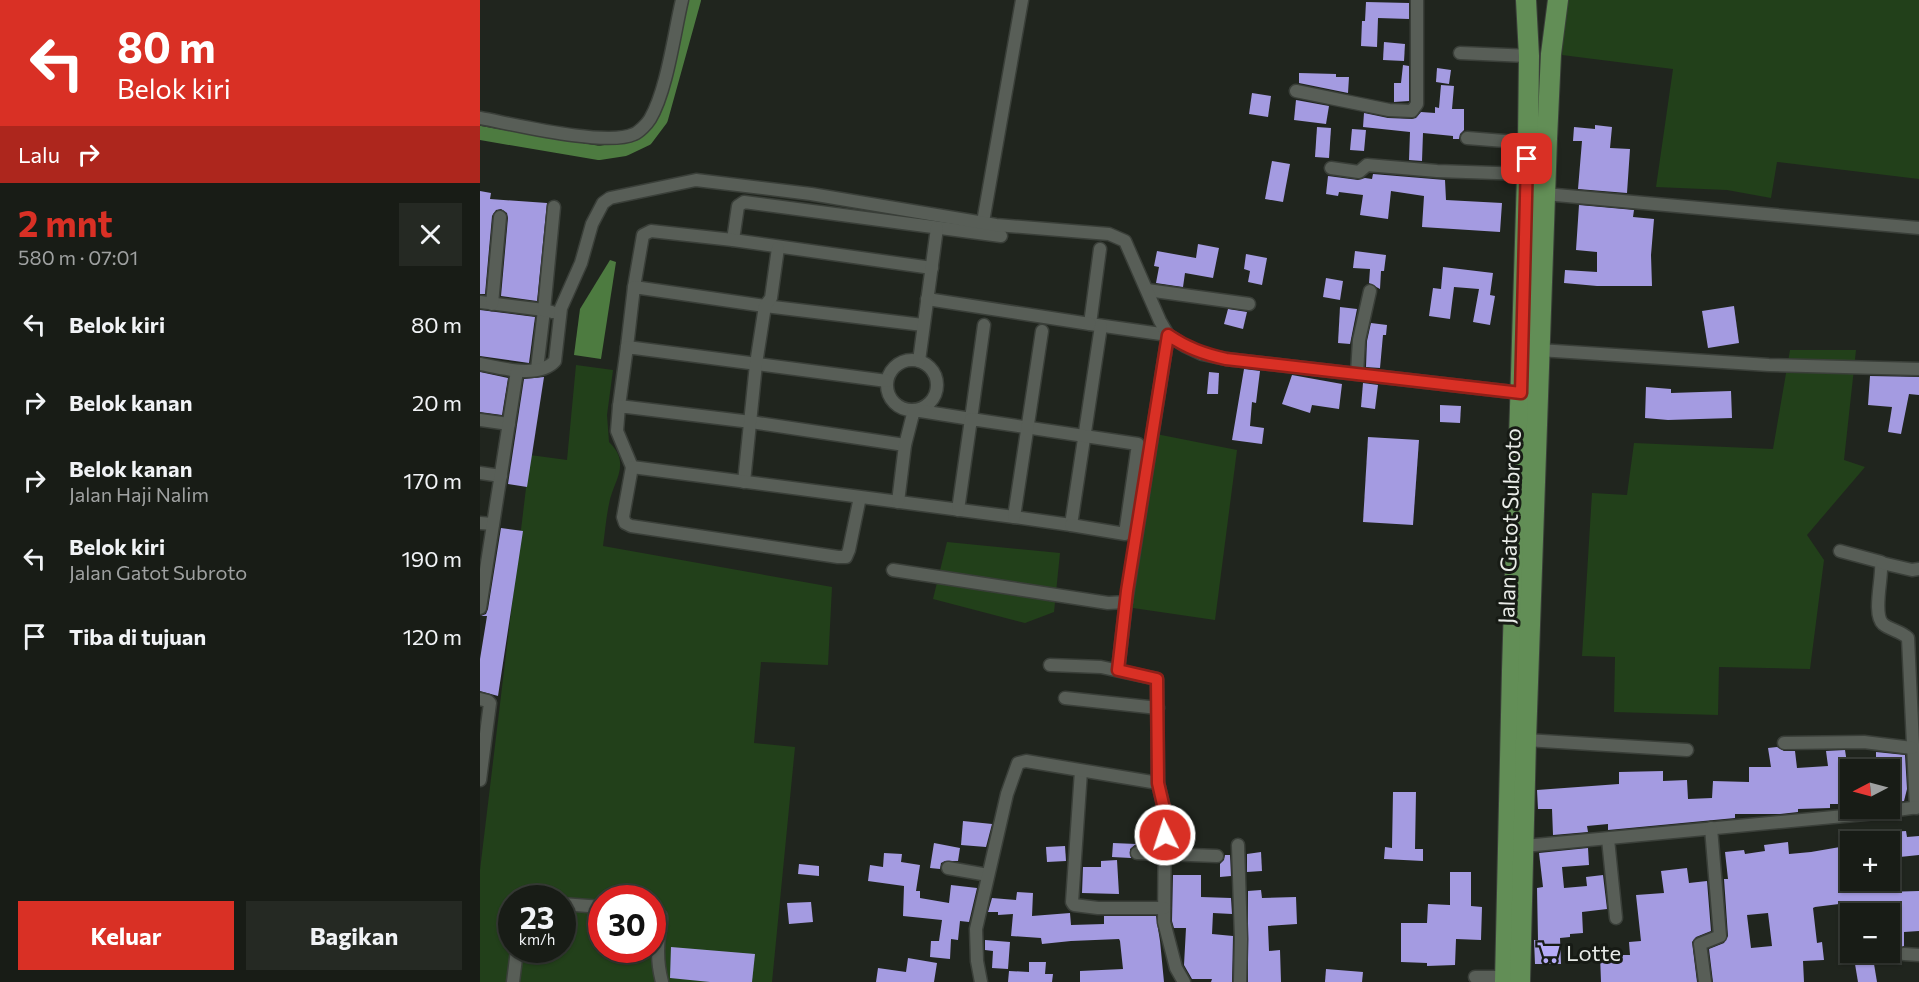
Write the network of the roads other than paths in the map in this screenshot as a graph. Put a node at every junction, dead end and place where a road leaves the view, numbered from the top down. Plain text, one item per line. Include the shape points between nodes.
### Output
1 (682, 0) edge
2 (1022, 0) edge
3 (1417, 0) edge
4 (1526, 0) edge
5 (1558, 0) edge
6 (1460, 53) dead end
7 (1529, 56) junction
8 (1296, 91) dead end
9 (480, 118) edge
10 (1467, 138) dead end
11 (1528, 143) junction
12 (1331, 168) dead end
13 (1527, 174) junction
14 (1545, 194) junction
15 (554, 207) dead end
16 (500, 217) dead end
17 (983, 222) junction
18 (937, 228) junction
19 (1919, 228) edge
20 (1001, 236) dead end
21 (733, 240) junction
22 (778, 248) junction
23 (1100, 249) dead end
24 (932, 268) junction
25 (634, 287) junction
26 (1147, 290) junction
27 (1370, 291) dead end
28 (927, 299) junction
29 (486, 303) edge
30 (1249, 304) dead end
31 (765, 306) junction
32 (544, 310) junction
33 (559, 314) junction
34 (923, 325) junction
35 (984, 325) dead end
36 (1096, 325) junction
37 (1042, 331) dead end
38 (1168, 335) junction
39 (627, 347) junction
40 (1539, 350) junction
41 (919, 361) junction
42 (480, 364) edge
43 (756, 364) junction
44 (537, 369) junction
45 (1919, 369) edge
46 (517, 371) junction
47 (1357, 373) junction
48 (887, 381) junction
49 (1521, 393) junction
50 (619, 406) junction
51 (914, 410) junction
52 (971, 419) junction
53 (480, 420) edge
54 (751, 422) junction
55 (509, 424) junction
56 (1028, 427) junction
57 (1083, 435) junction
58 (904, 445) junction
59 (632, 467) junction
60 (480, 473) edge
61 (501, 476) junction
62 (744, 482) junction
63 (860, 497) junction
64 (898, 502) junction
65 (958, 510) junction
66 (1014, 518) junction
67 (480, 523) edge
68 (493, 524) junction
69 (1071, 525) junction
70 (1840, 551) dead end
71 (1882, 563) junction
72 (1919, 569) edge
73 (893, 570) dead end
74 (481, 595) edge
75 (1126, 602) junction
76 (480, 608) edge
77 (1050, 665) dead end
78 (1118, 670) junction
79 (1914, 676) edge
80 (1065, 698) dead end
81 (480, 699) edge
82 (1158, 708) junction
83 (1526, 740) junction
84 (1785, 743) dead end
85 (482, 748) edge
86 (1912, 748) junction
87 (1687, 750) dead end
88 (1081, 771) junction
89 (480, 780) edge
90 (1158, 783) junction
91 (1918, 807) edge
92 (1711, 828) junction
93 (1608, 839) junction
94 (1239, 846) dead end
95 (1524, 846) junction
96 (1137, 853) dead end
97 (1165, 853) junction
98 (1217, 856) dead end
99 (948, 868) dead end
100 (988, 875) junction
101 (1164, 908) junction
102 (1616, 918) dead end
103 (1904, 954) dead end
104 (1919, 954) edge
105 (515, 963) edge
106 (658, 963) edge
107 (1475, 977) dead end
108 (1510, 980) edge
109 (513, 982) edge
110 (662, 982) edge
111 (981, 982) edge
112 (1184, 982) edge
113 (1240, 982) edge
114 (1705, 982) edge

1 - 9 street via 660,98 649,121 633,134 610,139 586,137
2 - 17 street
3 - 8 street via 1418,104 1412,111
4 - 7 highway, Jalan Gatot Subroto
5 - 14 highway, Jalan Gatot Subroto via 1551,54
6 - 7 street
7 - 11 highway, Jalan Gatot Subroto
10 - 11 street
11 - 13 highway, Jalan Gatot Subroto
12 - 13 street via 1359,172 1367,165
13 - 49 highway, Jalan Gatot Subroto
14 - 19 street
14 - 40 highway, Jalan Gatot Subroto
15 - 32 street
16 - 29 street
17 - 26 street via 1116,236 1127,245
17 - 33 street via 811,194 691,180 610,198 603,203
18 - 20 street
18 - 21 street via 744,202 738,206
18 - 24 street
21 - 22 street
21 - 25 street via 651,231 643,235
22 - 24 street
22 - 31 street via 771,298
23 - 36 street
24 - 28 street
25 - 31 street
25 - 39 street
26 - 30 street
26 - 38 street
27 - 47 street via 1359,340
28 - 34 street
28 - 36 street
29 - 32 street
31 - 34 street
31 - 43 street
32 - 33 street
32 - 44 street
33 - 44 street via 555,361 546,369
34 - 41 street
35 - 52 street
36 - 38 street
36 - 57 street
37 - 56 street
38 - 47 street via 1193,350 1218,357
38 - 75 street
39 - 43 street
39 - 50 street
40 - 45 street via 1769,365
40 - 83 highway, Jalan Gatot Subroto
41 - 48 street via 903,361 890,372
41 - 51 street via 932,370 937,385 932,400
42 - 46 street
43 - 48 street
43 - 54 street
44 - 46 street
46 - 55 street
47 - 49 street
48 - 51 street via 890,398 903,409
49 - 108 highway, Jalan Gatot Subroto via 1512,671
50 - 54 street
50 - 59 street via 617,431
51 - 52 street
51 - 58 street
52 - 56 street
52 - 65 street
53 - 55 street
54 - 58 street
54 - 62 street
55 - 61 street
56 - 57 street
56 - 66 street
57 - 69 street
57 - 69 street via 1138,444 1125,534
58 - 64 street
59 - 62 street
59 - 63 street via 623,517 631,526 838,557 846,556 849,550
60 - 61 street
61 - 68 street
62 - 63 street
63 - 64 street
64 - 65 street
65 - 66 street
66 - 69 street
67 - 68 street
68 - 74 street
70 - 71 street
71 - 72 street
71 - 79 street via 1879,619 1908,638
73 - 75 street via 1108,603
74 - 76 street
75 - 78 street
77 - 78 street
78 - 82 street via 1157,679
79 - 86 street
80 - 82 street
81 - 85 street via 490,703
82 - 90 street
83 - 87 street
83 - 95 highway, Jalan Gatot Subroto
84 - 86 street via 1864,742
85 - 89 street
86 - 91 street
88 - 90 street
88 - 100 street via 1018,763
88 - 101 street via 1072,902 1088,908
90 - 97 street via 1165,813
91 - 92 street
92 - 93 street
92 - 114 street via 1720,936 1700,944
93 - 95 street
93 - 102 street
94 - 113 street
95 - 108 highway, Jalan Gatot Subroto
96 - 97 street
97 - 98 street
97 - 101 street
99 - 100 street
100 - 111 street via 976,929
101 - 112 street via 1171,953
103 - 104 street
105 - 109 street
106 - 110 street
107 - 108 street

